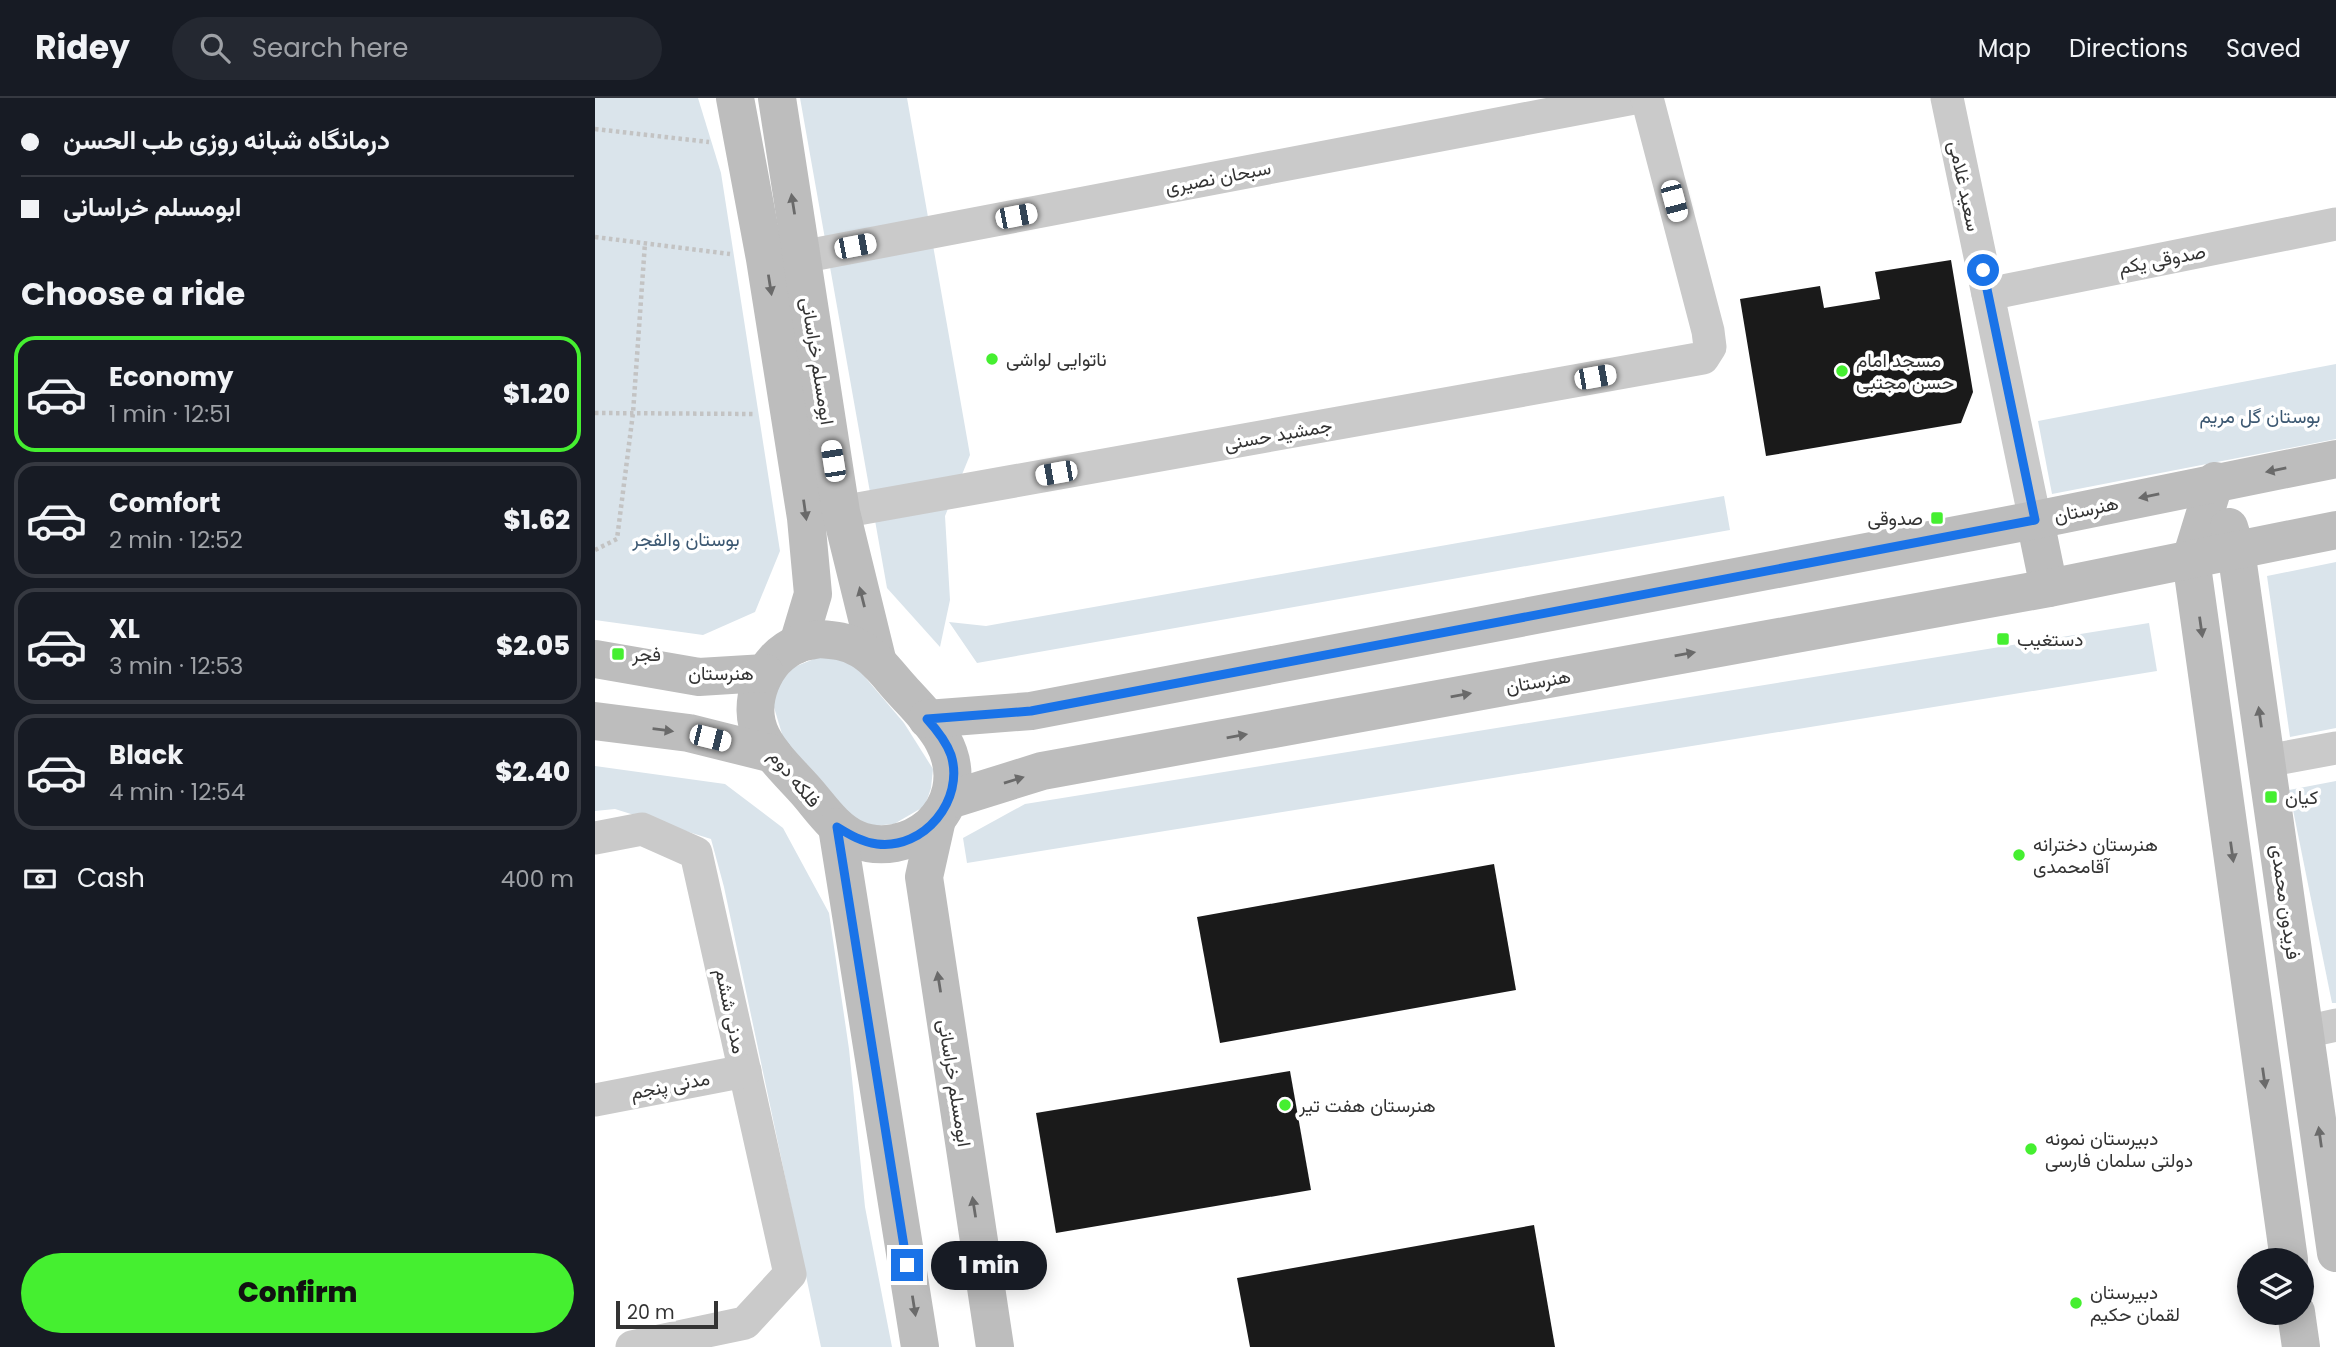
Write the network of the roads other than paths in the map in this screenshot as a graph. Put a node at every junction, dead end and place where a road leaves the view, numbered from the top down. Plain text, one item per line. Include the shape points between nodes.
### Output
1 (735, 98) edge
2 (777, 98) edge
3 (1634, 98) edge
4 (1647, 98) edge
5 (1947, 98) edge
6 (2336, 223) edge
7 (783, 258) junction
8 (1988, 294) junction
9 (2336, 459) edge
10 (2215, 481) junction
11 (841, 512) junction
12 (2035, 520) junction
13 (2336, 530) edge
14 (2236, 550) junction
15 (2191, 559) junction
16 (2049, 588) junction
17 (798, 644) junction
18 (595, 659) edge
19 (878, 663) junction
20 (765, 673) junction
21 (927, 719) junction
22 (595, 721) edge
23 (2336, 748) edge
24 (773, 754) junction
25 (2266, 761) junction
26 (943, 810) junction
27 (837, 827) junction
28 (595, 838) edge
29 (2320, 1028) edge
30 (744, 1071) junction
31 (595, 1100) edge
32 (2287, 1248) edge
33 (2336, 1253) edge
34 (2298, 1325) edge
35 (632, 1347) edge
36 (920, 1347) edge
37 (995, 1347) edge
38 (2301, 1347) edge

1 - 7 main road, ابومسلم خراسانی
7 -> 2 main road, ابومسلم خراسانی
3 - 7 street, سبحان نصیری
4 - 11 street, جمشید حسنی via 1708,331 1710,347 1703,358
5 - 8 street, سعید غلامی
6 - 8 street, صدوقی یکم
7 - 11 main road, ابومسلم خراسانی
7 -> 17 main road, ابومسلم خراسانی via 791,414 813,594
8 - 12 street, سعید غلامی
9 -> 10 main road, هنرستان
10 -> 12 main road, هنرستان
10 - 14 main road, فریدون محمدی
10 - 15 main road
19 -> 11 main road, ابومسلم خراسانی
12 - 16 main road
12 - 21 main road, هنرستان via 1031,711
13 - 14 main road, هنرستان
14 - 15 main road, هنرستان
25 -> 14 main road, فریدون محمدی
15 - 16 main road, هنرستان
15 -> 32 main road
26 -> 16 main road, هنرستان via 1042,771
17 - 19 main road via 819,639 841,641
17 - 20 main road via 779,656
18 - 20 main road, هنرستان via 699,677
19 - 21 main road
20 - 24 main road, فلکه دوم via 755,715
21 - 26 main road via 951,756 954,778
22 -> 24 main road via 689,733
23 - 25 street
24 - 27 main road, فلکه دوم
25 - 29 main road, فریدون محمدی
26 - 27 main road, فلکه دوم via 921,834 900,842 878,845
37 -> 26 main road, ابومسلم خراسانی via 924,877
27 -> 36 main road
28 - 30 street, مدنی ششم via 642,829 696,853
33 -> 29 main road, فریدون محمدی
30 - 31 street, مدنی پنجم
30 - 35 street, مدنی ششم via 790,1274 745,1323
34 - 38 main road

